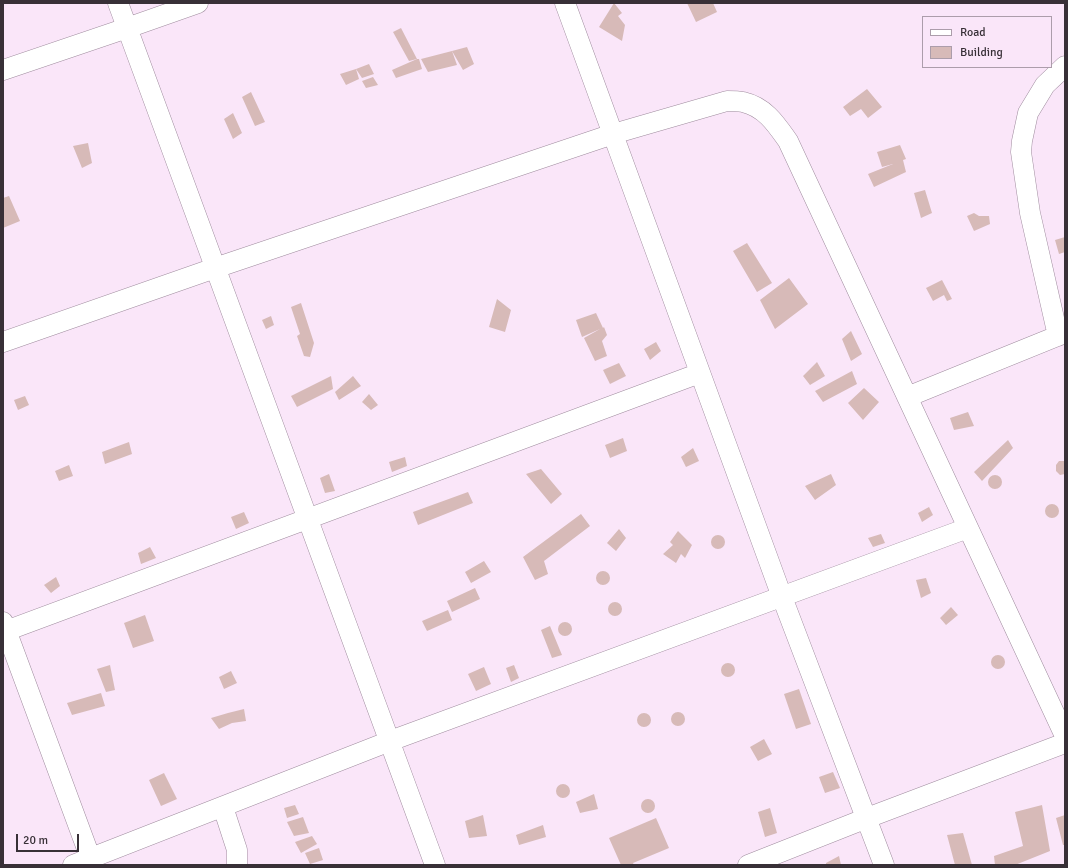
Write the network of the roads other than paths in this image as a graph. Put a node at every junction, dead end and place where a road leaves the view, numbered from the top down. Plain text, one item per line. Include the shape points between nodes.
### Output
1 (118, 3) edge
2 (198, 3) edge
3 (565, 3) edge
4 (127, 28) junction
5 (1065, 66) edge
6 (3, 70) edge
7 (613, 134) junction
8 (215, 268) junction
9 (1062, 334) edge
10 (3, 342) edge
11 (700, 373) junction
12 (907, 397) junction
13 (308, 518) junction
14 (968, 528) junction
15 (782, 597) junction
16 (4, 628) edge
17 (1065, 736) edge
18 (390, 741) junction
19 (1065, 743) edge
20 (223, 807) junction
21 (867, 818) junction
22 (85, 863) edge
23 (237, 865) edge
24 (435, 865) edge
25 (748, 865) edge
26 (884, 865) edge

1 - 4 street
2 - 4 street
3 - 7 street
4 - 6 street
4 - 8 street
5 - 9 street via 1045,85 1028,113 1021,152 1030,213
7 - 8 street
7 - 11 street
7 - 12 street via 727,101 743,102 759,108 774,121 788,141
8 - 10 street
8 - 13 street
9 - 12 street
11 - 13 street
11 - 15 street
12 - 14 street
13 - 16 street
13 - 18 street
14 - 15 street
14 - 17 street
15 - 18 street
15 - 21 street
16 - 22 street
18 - 20 street
18 - 24 street
19 - 21 street
20 - 22 street
20 - 23 street via 237,850
21 - 25 street
21 - 26 street

